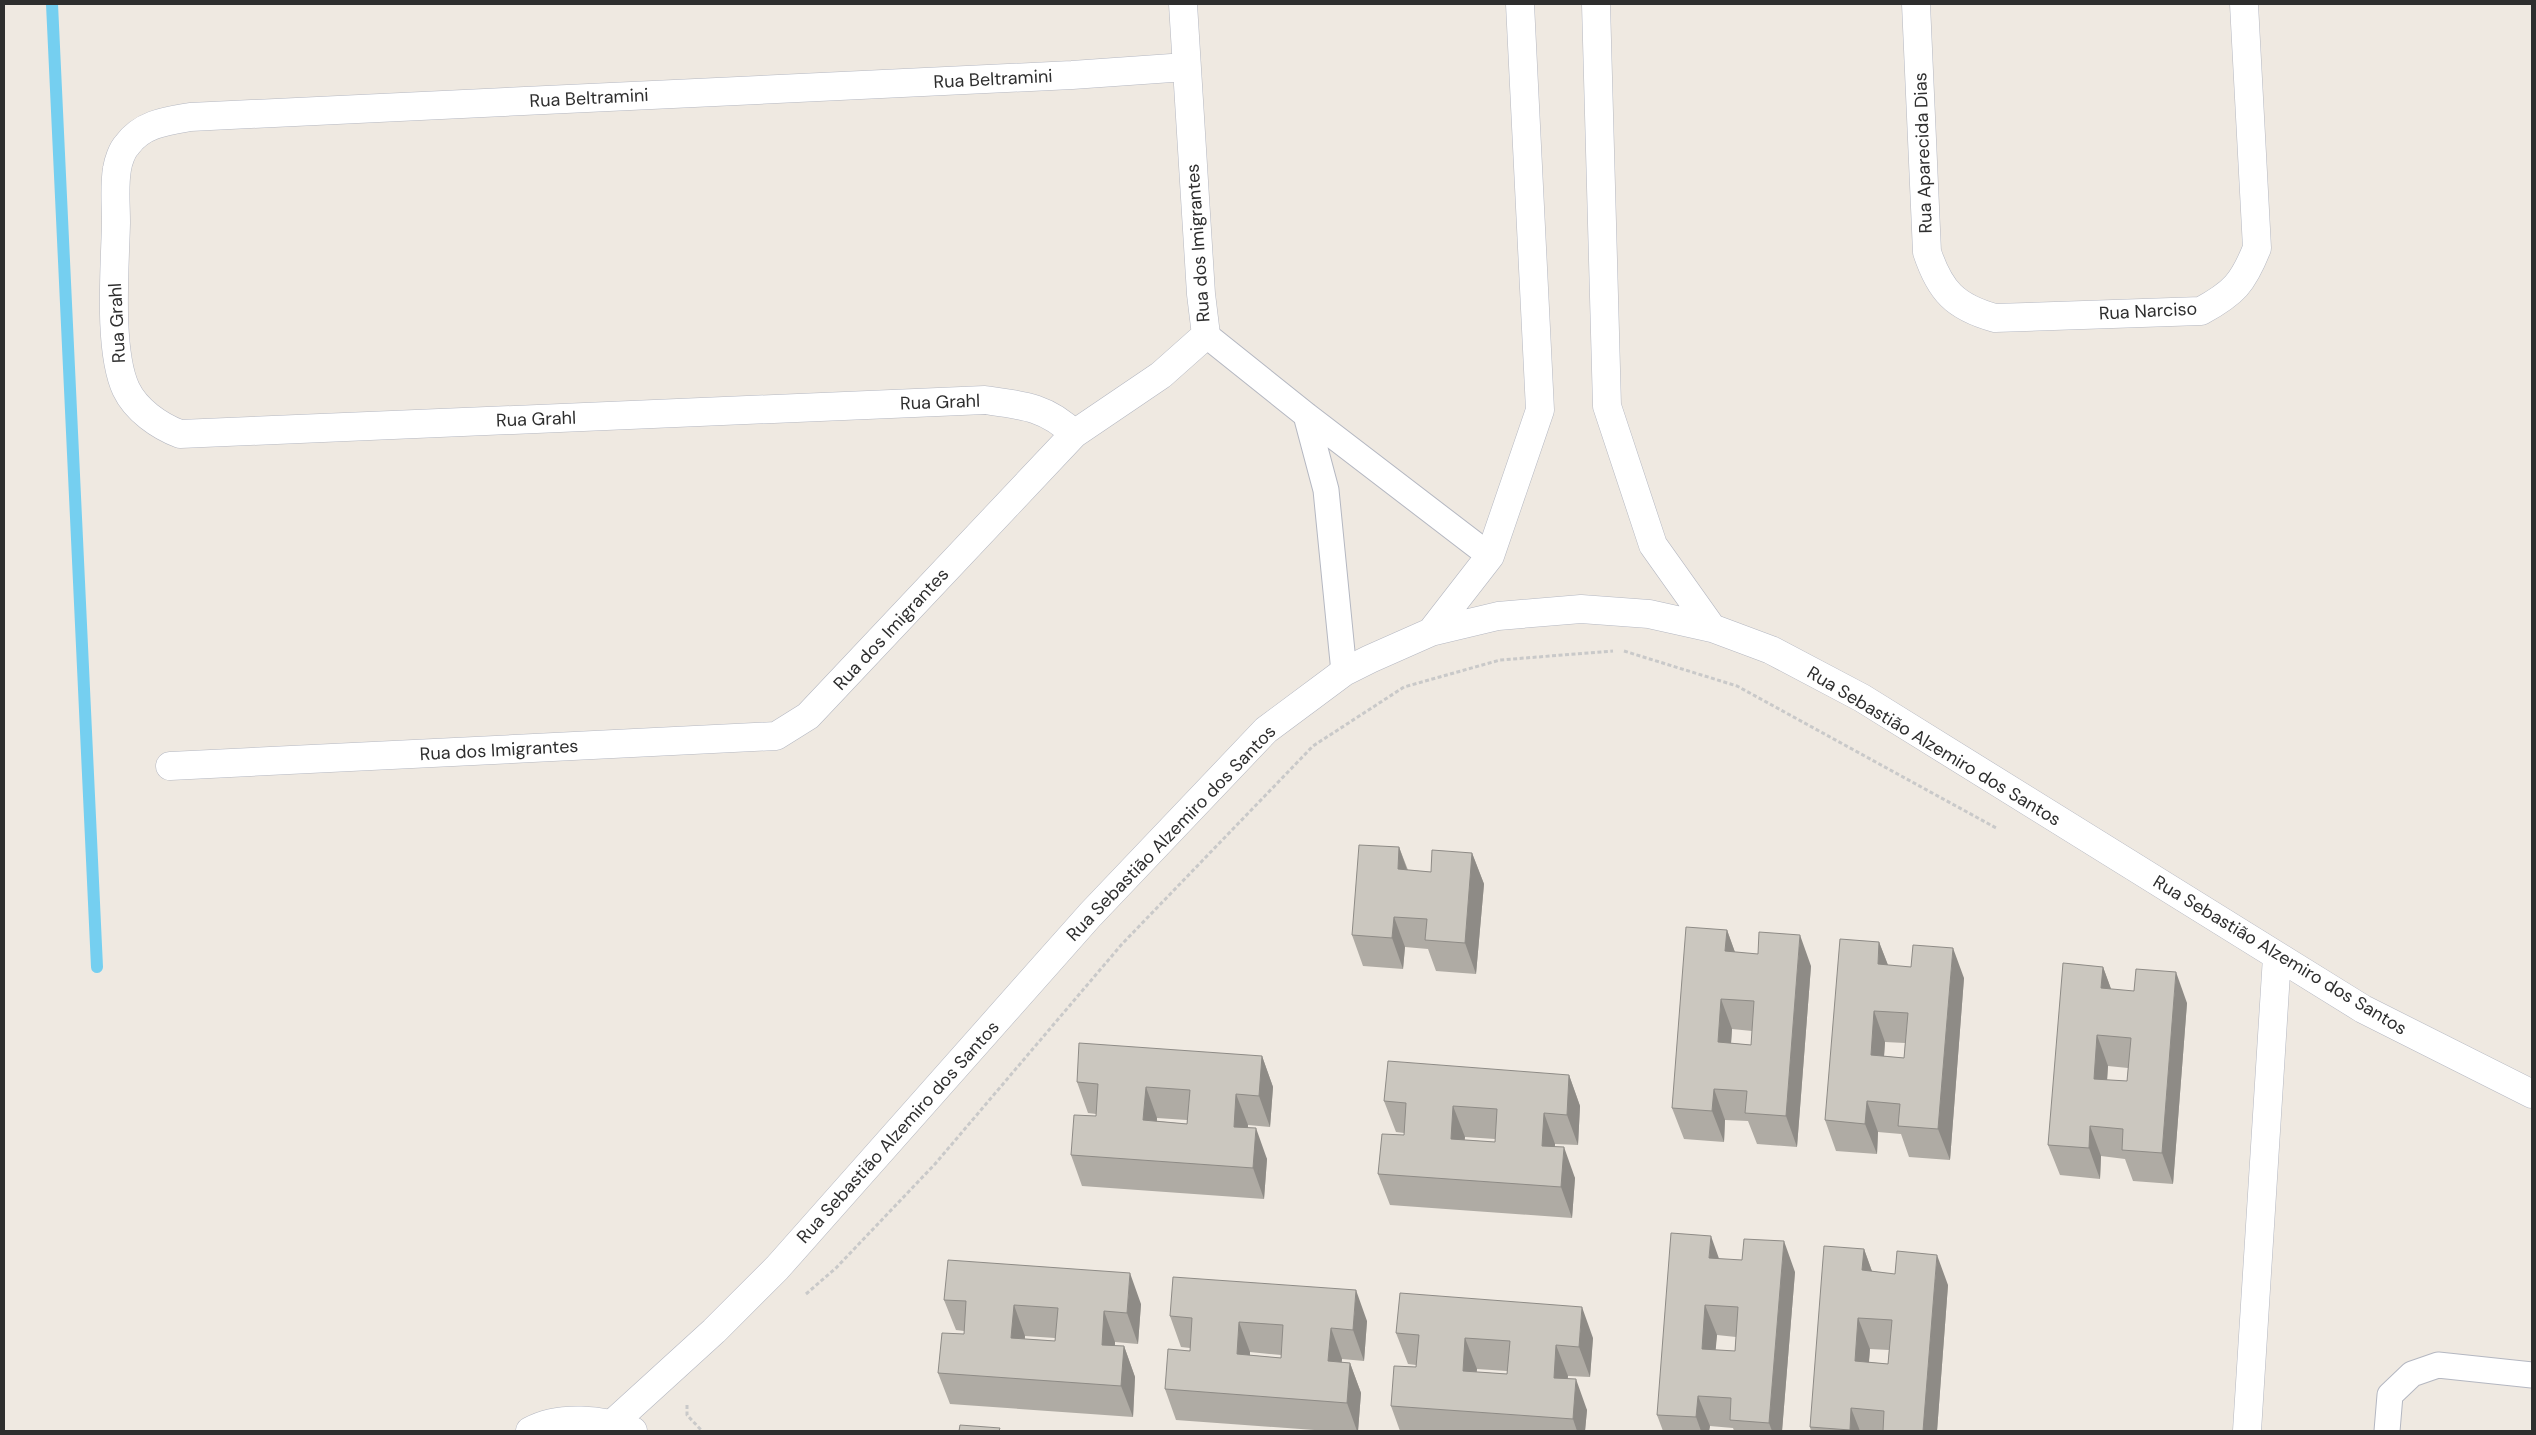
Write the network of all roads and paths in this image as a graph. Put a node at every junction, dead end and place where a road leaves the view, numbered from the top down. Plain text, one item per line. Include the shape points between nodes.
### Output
1 (1183, 4) edge
2 (1520, 4) edge
3 (1596, 4) edge
4 (1916, 4) edge
5 (2244, 4) edge
6 (1186, 66) junction
7 (114, 270) joint
8 (1950, 296) joint
9 (1206, 335) junction
10 (1306, 415) junction
11 (1074, 434) junction
12 (1490, 556) junction
13 (1712, 628) junction
14 (1431, 632) junction
15 (1344, 672) junction
16 (170, 766) dead end
17 (2001, 831) dead end
18 (2277, 957) junction
19 (2532, 1094) edge
20 (799, 1300) dead end
21 (2532, 1375) edge
22 (687, 1403) dead end
23 (623, 1427) edge
24 (530, 1431) edge
25 (702, 1431) edge
26 (2247, 1431) edge
27 (2387, 1431) edge

1 - 6 street, Rua dos Imigrantes
2 - 12 street via 1540,410
3 - 13 street via 1607,406 1653,545
4 - 8 street, Rua Aparecida Dias via 1927,252 1935,276
5 - 8 street, Rua Narciso via 2257,248 2246,275 2226,297 2201,311 1995,318 1971,311
6 - 7 street, Rua Beltramini via 1072,75 182,118 140,129 126,146 117,169
6 - 9 street, Rua dos Imigrantes
7 - 11 street, Rua Grahl via 116,347 119,369 127,390 151,419 180,434 985,400 1023,405 1058,418
9 - 10 lane
9 - 11 street, Rua dos Imigrantes via 1161,375
10 - 12 lane
10 - 15 lane via 1326,490
11 - 16 street, Rua dos Imigrantes via 830,695 808,716 776,736
12 - 14 street
13 - 14 street, Rua Sebastião Alzemiro dos Santos via 1649,614 1581,609 1498,616
13 - 18 street, Rua Sebastião Alzemiro dos Santos via 1771,650 1862,698
14 - 15 street, Rua Sebastião Alzemiro dos Santos
15 - 23 street, Rua Sebastião Alzemiro dos Santos via 1266,730 1090,915 777,1268
17 - 20 path via 1737,686 1620,650 1500,660 1404,687 1314,746 1122,944 935,1164 836,1268
18 - 19 street, Rua Sebastião Alzemiro dos Santos via 2363,1009
18 - 26 street
21 - 27 lane via 2438,1365 2412,1374 2390,1395
22 - 25 path via 687,1415
23 - 24 street via 574,1420

